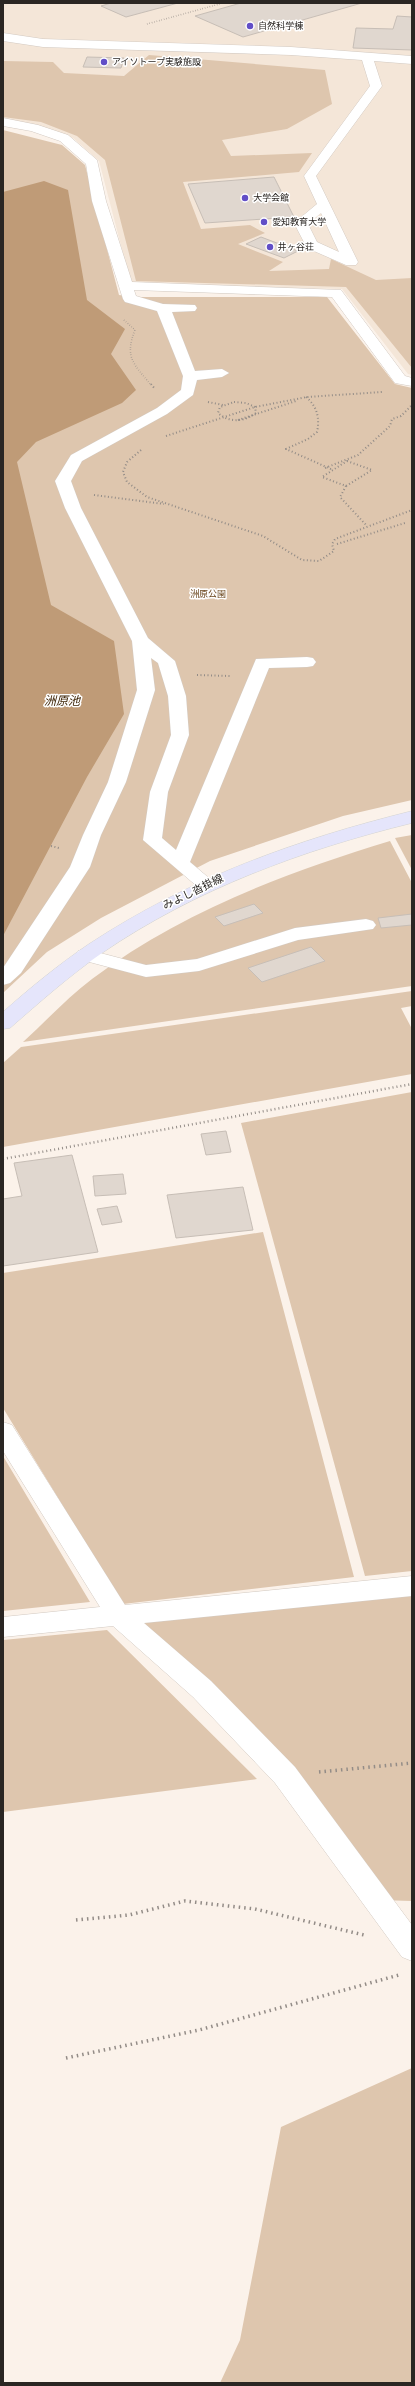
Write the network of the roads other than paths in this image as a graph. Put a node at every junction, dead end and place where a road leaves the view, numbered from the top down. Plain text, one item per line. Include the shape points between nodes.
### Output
1 (3, 37) edge
2 (367, 57) junction
3 (412, 60) edge
4 (3, 122) edge
5 (323, 205) dead end
6 (125, 286) junction
7 (163, 308) junction
8 (190, 308) dead end
9 (222, 373) dead end
10 (190, 376) junction
11 (412, 382) edge
12 (141, 641) junction
13 (307, 662) dead end
14 (412, 817) edge
15 (180, 863) junction
16 (206, 884) junction
17 (366, 925) dead end
18 (85, 954) junction
19 (3, 979) edge
20 (3, 1023) edge
21 (3, 1431) edge
22 (412, 1586) edge
23 (119, 1616) junction
24 (3, 1627) edge
25 (409, 1944) edge

1 - 2 street via 43,43 291,51
2 - 3 street
2 - 5 street via 376,86 310,176
4 - 6 street via 34,128 64,138 92,163 99,201
6 - 7 street via 130,299
6 - 11 street via 336,294 400,380
7 - 8 street
7 - 10 street
9 - 10 street
10 - 12 street via 188,392 162,410 76,458 63,481 73,508
12 - 15 street via 166,661 177,696 180,735 159,792 152,840
12 - 19 street via 146,690 117,782 80,867 14,969
13 - 15 street via 262,663
14 - 16 main road, みよし沓掛線 via 307,845
15 - 16 street
16 - 18 main road, みよし沓掛線 via 148,914
17 - 18 street via 295,934 199,965 146,971
18 - 20 main road, みよし沓掛線
21 - 23 street
22 - 23 street
23 - 24 street
23 - 25 street via 202,1689 285,1775

